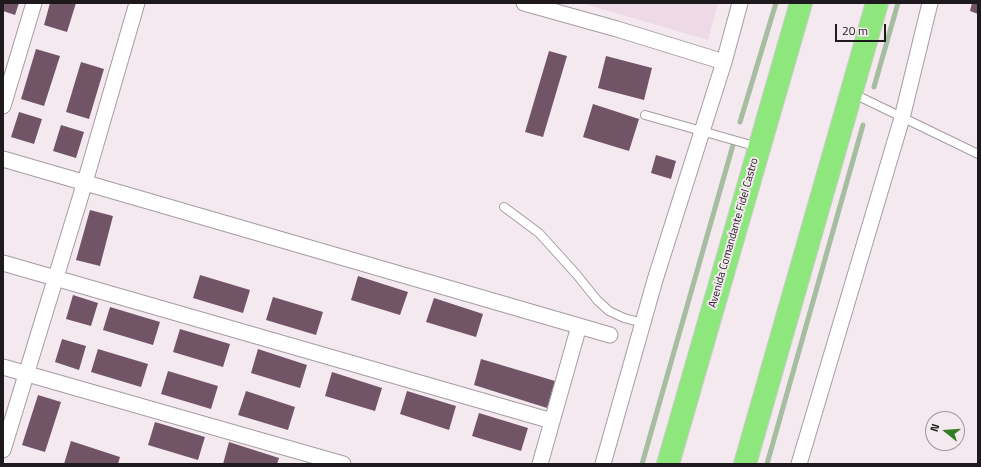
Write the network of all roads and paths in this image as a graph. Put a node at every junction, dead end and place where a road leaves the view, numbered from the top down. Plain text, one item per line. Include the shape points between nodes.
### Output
1 (34, 3) edge
2 (137, 3) edge
3 (524, 3) edge
4 (740, 3) edge
5 (801, 3) edge
6 (877, 3) edge
7 (930, 3) edge
8 (724, 62) junction
9 (851, 93) junction
10 (3, 106) edge
11 (646, 115) dead end
12 (902, 118) junction
13 (702, 131) junction
14 (759, 147) junction
15 (978, 154) edge
16 (3, 159) edge
17 (85, 182) junction
18 (504, 207) dead end
19 (3, 263) edge
20 (56, 278) junction
21 (643, 323) junction
22 (580, 326) junction
23 (610, 335) dead end
24 (3, 367) edge
25 (26, 374) junction
26 (552, 421) junction
27 (3, 450) edge
28 (343, 464) edge
29 (540, 464) edge
30 (603, 464) edge
31 (668, 464) edge
32 (745, 464) edge
33 (799, 464) edge

1 - 10 street
2 - 17 street
3 - 8 street
4 - 8 street
5 - 14 highway, Avenida Comandante Fidel Castro
6 - 9 highway
7 - 12 street
8 - 13 street
9 - 12 lane
9 - 32 highway
11 - 13 lane
12 - 15 lane
12 - 33 street
13 - 14 lane
13 - 21 street
14 - 31 highway, Avenida Comandante Fidel Castro
16 - 17 street
17 - 20 street
17 - 22 street
18 - 21 lane via 539,233 609,311
19 - 20 street
20 - 25 street
20 - 26 street
21 - 30 street
22 - 23 street
22 - 26 street
24 - 25 street
25 - 27 street
25 - 28 street
26 - 29 street

